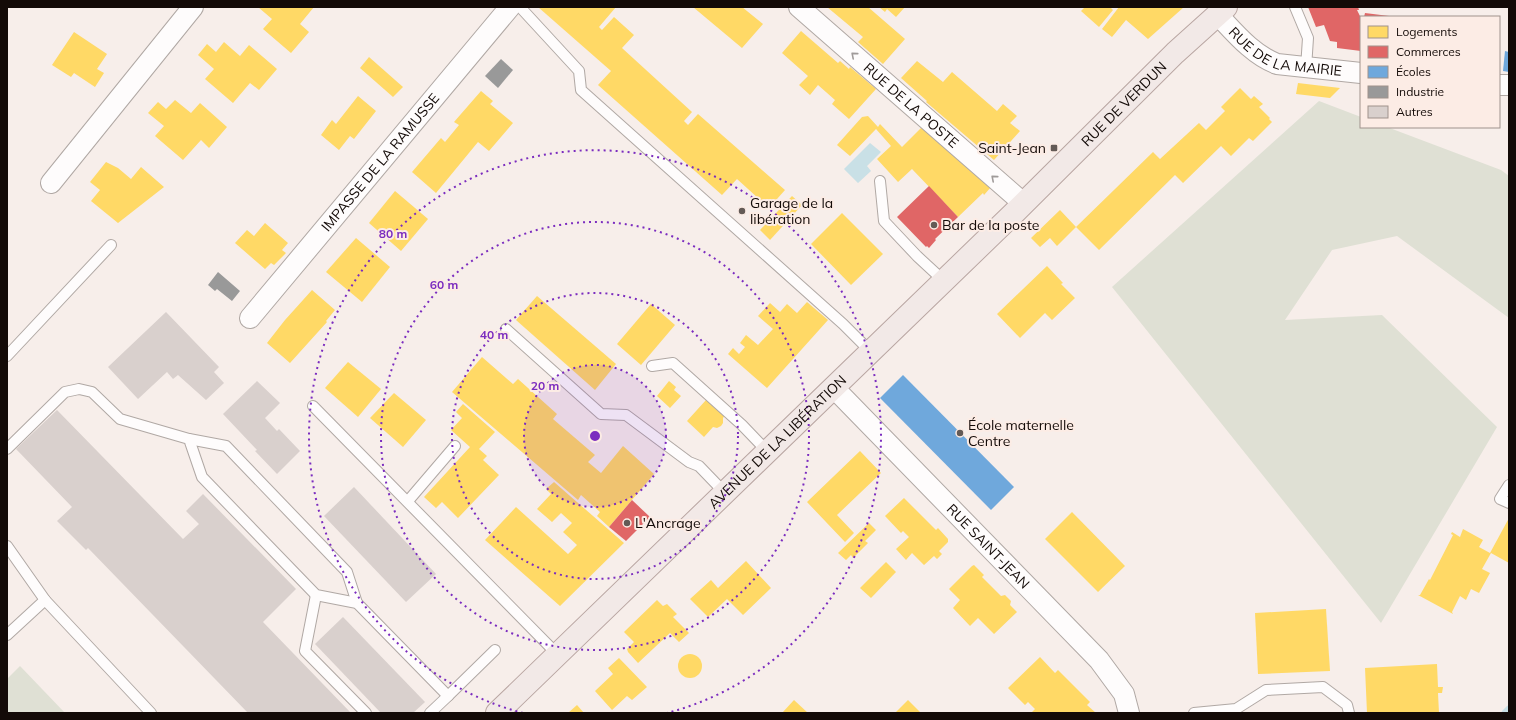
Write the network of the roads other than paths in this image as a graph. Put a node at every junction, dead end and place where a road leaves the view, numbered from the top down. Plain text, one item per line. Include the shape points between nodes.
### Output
1 (193, 7) edge
2 (510, 7) edge
3 (520, 7) edge
4 (799, 7) edge
5 (1294, 7) edge
6 (1222, 11) edge
7 (1306, 68) junction
8 (1360, 73) edge
9 (880, 181) dead end
10 (51, 183) dead end
11 (1023, 203) junction
12 (111, 245) dead end
13 (944, 281) junction
14 (250, 318) dead end
15 (506, 329) dead end
16 (871, 352) junction
17 (7, 356) edge
18 (652, 366) dead end
19 (834, 388) junction
20 (313, 406) dead end
21 (189, 439) junction
22 (455, 446) dead end
23 (7, 449) edge
24 (768, 452) junction
25 (1509, 485) edge
26 (725, 493) junction
27 (408, 502) junction
28 (1509, 504) edge
29 (7, 546) edge
30 (316, 595) junction
31 (45, 600) junction
32 (357, 603) junction
33 (7, 636) edge
34 (495, 650) dead end
35 (558, 655) junction
36 (448, 696) junction
37 (1236, 711) edge
38 (151, 713) edge
39 (366, 713) edge
40 (430, 713) edge
41 (497, 713) edge
42 (1129, 713) edge
43 (1194, 713) edge
44 (1349, 713) edge

1 - 10 street
2 - 14 street, IMPASSE DE LA RAMUSSE
3 - 16 lane via 579,71 581,90 831,313
11 -> 4 street, RUE DE LA POSTE
5 - 7 lane via 1308,38
6 - 7 street, RUE DE LA MAIRIE via 1249,46 1266,60
6 - 11 main road, RUE DE VERDUN via 1175,53
7 - 8 street, RUE DE LA MAIRIE
9 - 13 lane via 884,221
11 - 13 main road, AVENUE DE LA LIBÉRATION
12 - 17 lane
13 - 16 main road, AVENUE DE LA LIBÉRATION
15 - 26 lane via 601,414 626,415 689,462 699,466
16 - 19 main road, AVENUE DE LA LIBÉRATION
18 - 24 lane via 673,363
19 - 24 main road, AVENUE DE LA LIBÉRATION
19 - 42 street, RUE SAINT-JEAN via 1099,660 1124,694
20 - 27 lane
21 - 23 lane via 120,419 92,392 79,389 65,392
21 - 30 lane via 202,477
21 - 32 lane via 226,446 347,572
22 - 27 lane
24 - 26 main road, AVENUE DE LA LIBÉRATION
25 - 28 lane via 1500,500
26 - 35 main road, AVENUE DE LA LIBÉRATION
27 - 35 lane
29 - 31 lane
30 - 32 lane
30 - 39 lane via 305,651
31 - 33 lane
31 - 38 lane
32 - 36 lane
34 - 36 lane
35 - 41 main road, AVENUE DE LA LIBÉRATION
36 - 40 lane
37 - 43 lane
37 - 44 lane via 1266,690 1323,687 1348,705

